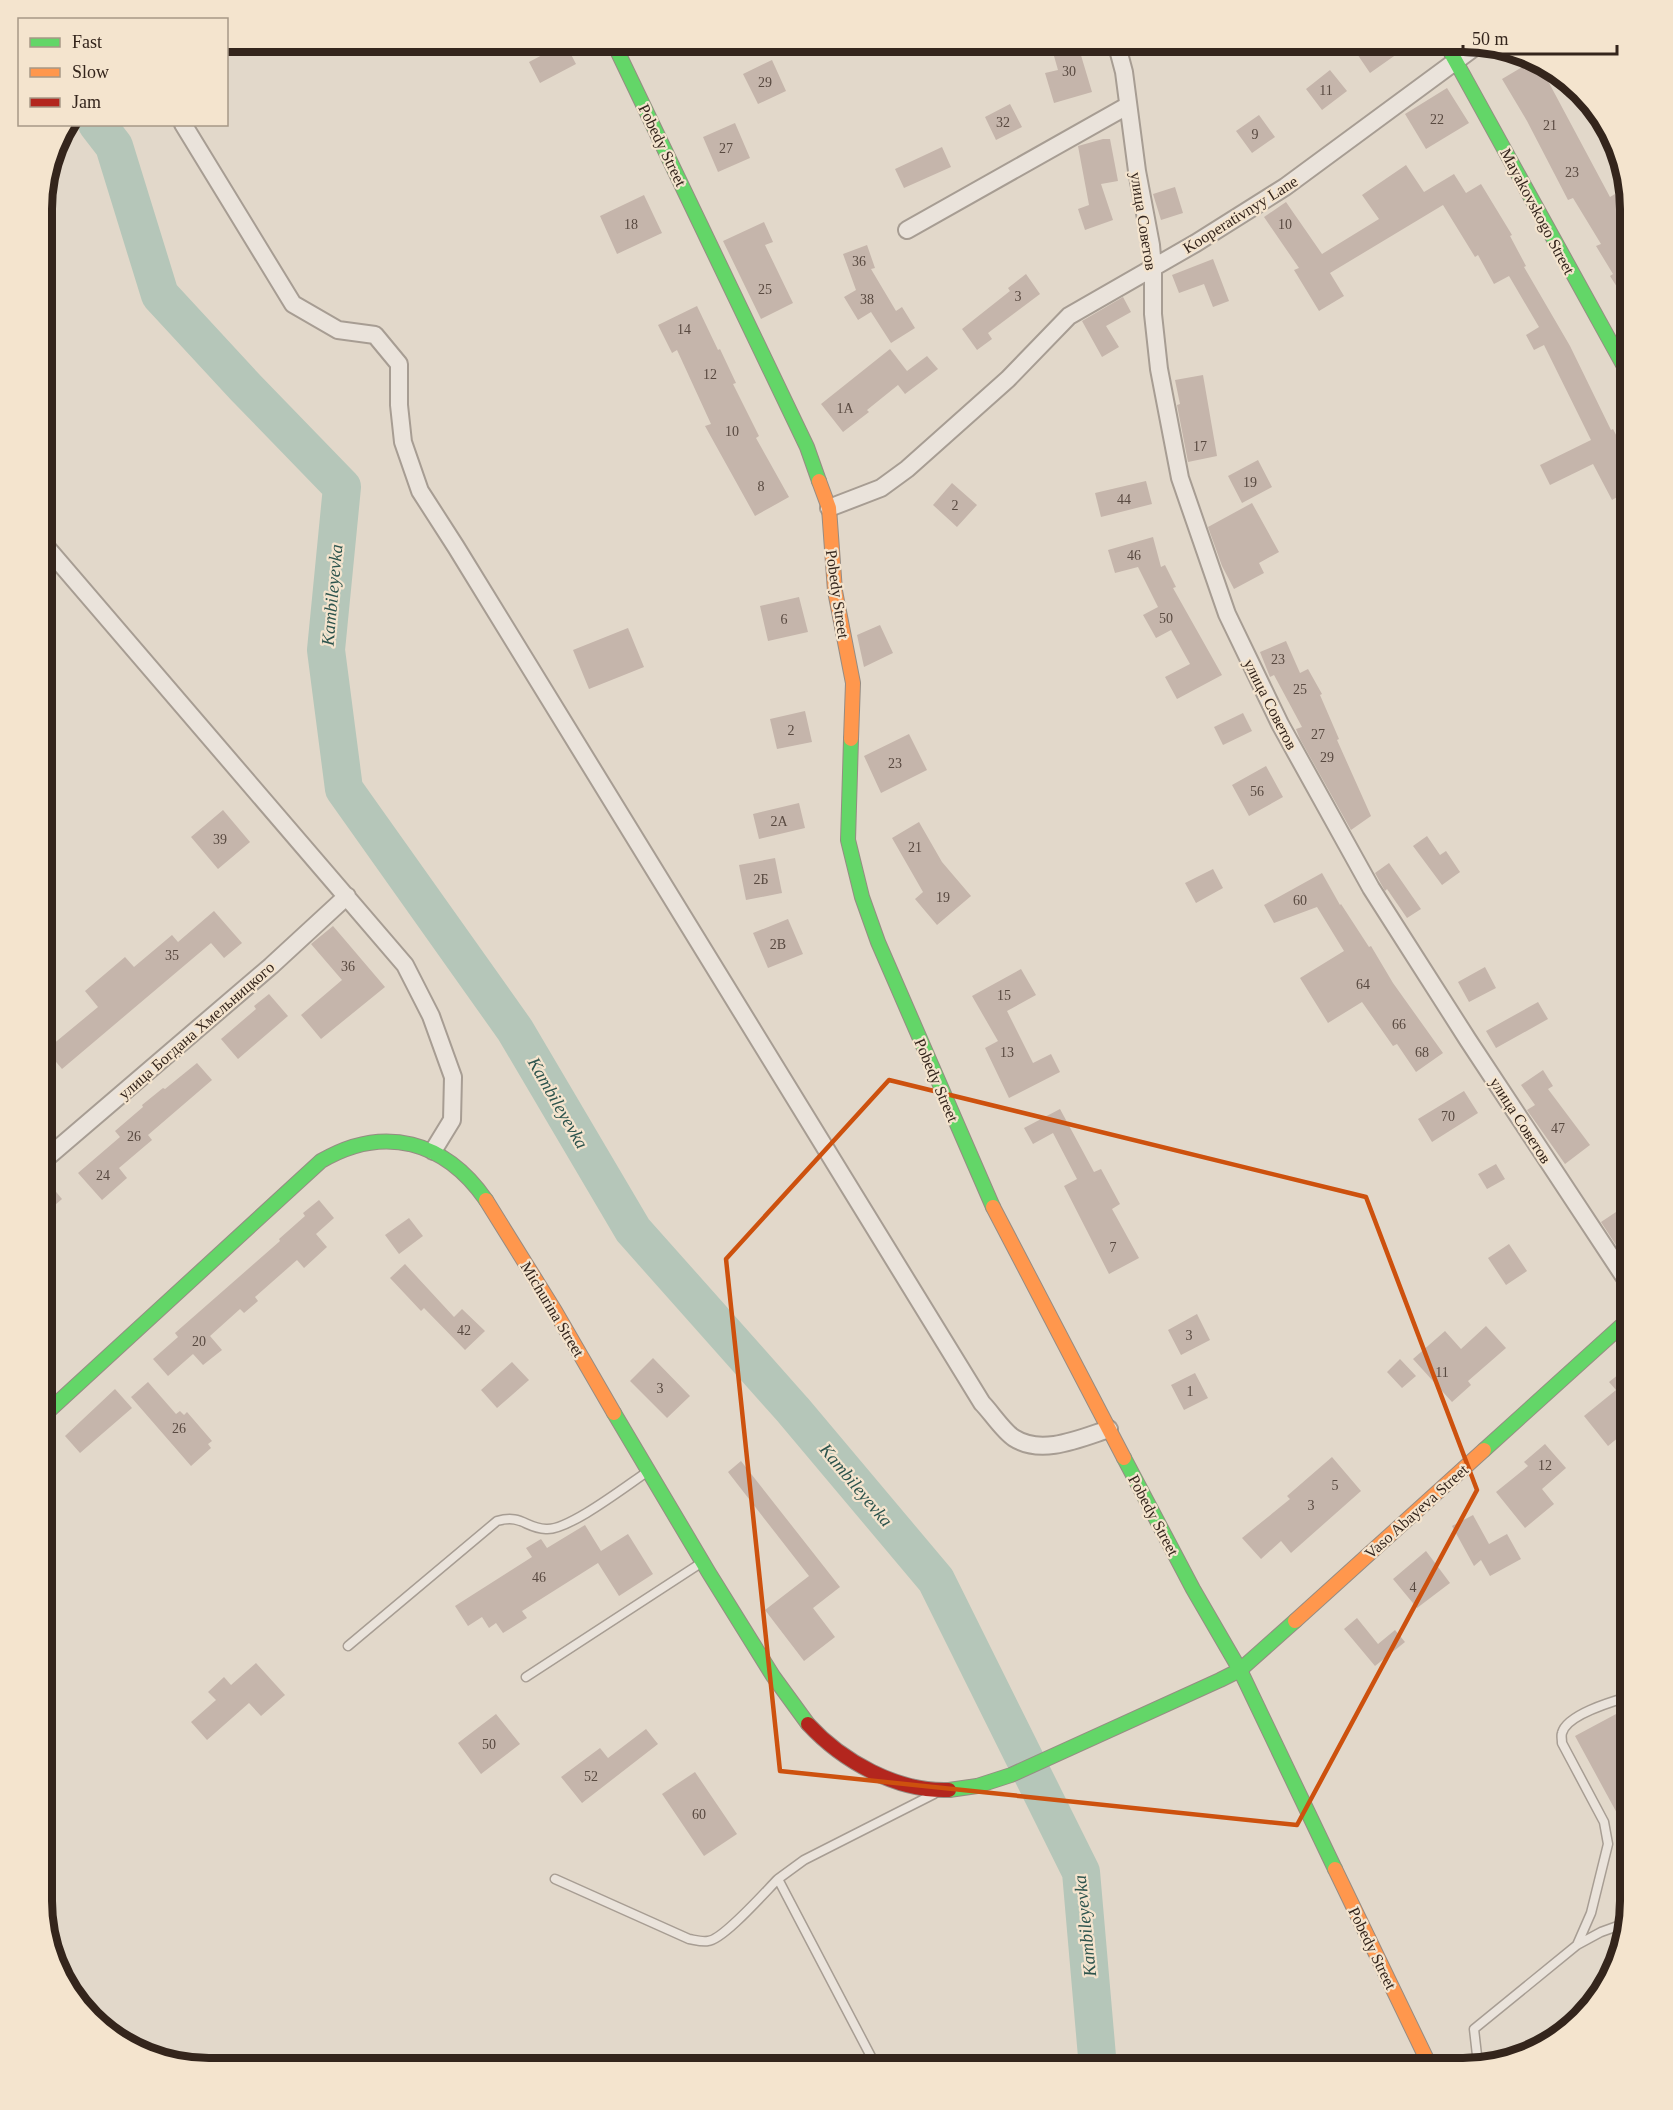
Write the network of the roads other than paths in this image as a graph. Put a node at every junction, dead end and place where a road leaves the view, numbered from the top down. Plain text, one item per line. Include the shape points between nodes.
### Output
1 (618, 52) edge
2 (1119, 53) edge
3 (1452, 53) edge
4 (1466, 53) edge
5 (1456, 60) junction
6 (1126, 106) junction
7 (184, 126) edge
8 (907, 230) dead end
9 (1153, 267) junction
10 (1620, 359) edge
11 (829, 508) junction
12 (53, 555) edge
13 (347, 896) junction
14 (433, 1151) junction
15 (52, 1153) edge
16 (1620, 1270) edge
17 (1620, 1327) edge
18 (52, 1408) edge
19 (1109, 1429) junction
20 (647, 1472) junction
21 (701, 1563) junction
22 (348, 1646) dead end
23 (1240, 1670) junction
24 (526, 1677) dead end
25 (1194, 1693) joint
26 (1620, 1700) edge
27 (943, 1790) junction
28 (778, 1879) junction
29 (555, 1880) dead end
30 (1618, 1926) edge
31 (1577, 1945) junction
32 (1477, 2057) edge
33 (872, 2058) edge
34 (1426, 2058) edge

1 - 11 street, Pobedy Street via 807,447
2 - 6 street, улица Советов
3 - 5 street, Mayakovskogo Street
4 - 5 street, Kooperativnyy Lane
5 - 9 street, Kooperativnyy Lane via 1285,187
5 - 10 street, Mayakovskogo Street
6 - 8 street
6 - 9 street, улица Советов
7 - 19 street via 293,304 338,330 375,334 399,364 403,442 420,491 982,1403 1014,1438 1035,1445 1064,1443
9 - 11 street, Kooperativnyy Lane via 1069,316 1008,379 907,469 881,488
9 - 16 street, улица Советов via 1159,369 1180,478 1227,614 1280,724 1371,888
11 - 19 street, Pobedy Street via 835,591 853,683 848,840 862,897 986,1195
12 - 13 street
13 - 14 street via 405,965 431,1016 453,1077 452,1120
13 - 15 street, улица Богдана Хмельницкого
14 - 18 street, Michurina Street via 386,1140 344,1148 321,1161
14 - 20 street, Michurina Street via 450,1161 478,1190 565,1326
17 - 23 street, Vaso Abayeva Street
19 - 23 street, Pobedy Street
20 - 21 street, Michurina Street
20 - 22 lane via 558,1528 540,1528 509,1518 497,1521
21 - 24 lane
21 - 27 street, Michurina Street via 788,1698 817,1732 853,1761 883,1776
23 - 25 street, Vaso Abayeva Street
23 - 34 street, Pobedy Street
25 - 27 street, Michurina Street via 998,1779
26 - 31 lane via 1582,1715 1562,1732 1562,1743 1605,1822 1608,1844 1591,1913
27 - 28 lane via 804,1860
28 - 29 lane via 728,1929 707,1942 689,1939
28 - 33 lane
30 - 31 lane
31 - 32 lane via 1474,2029

